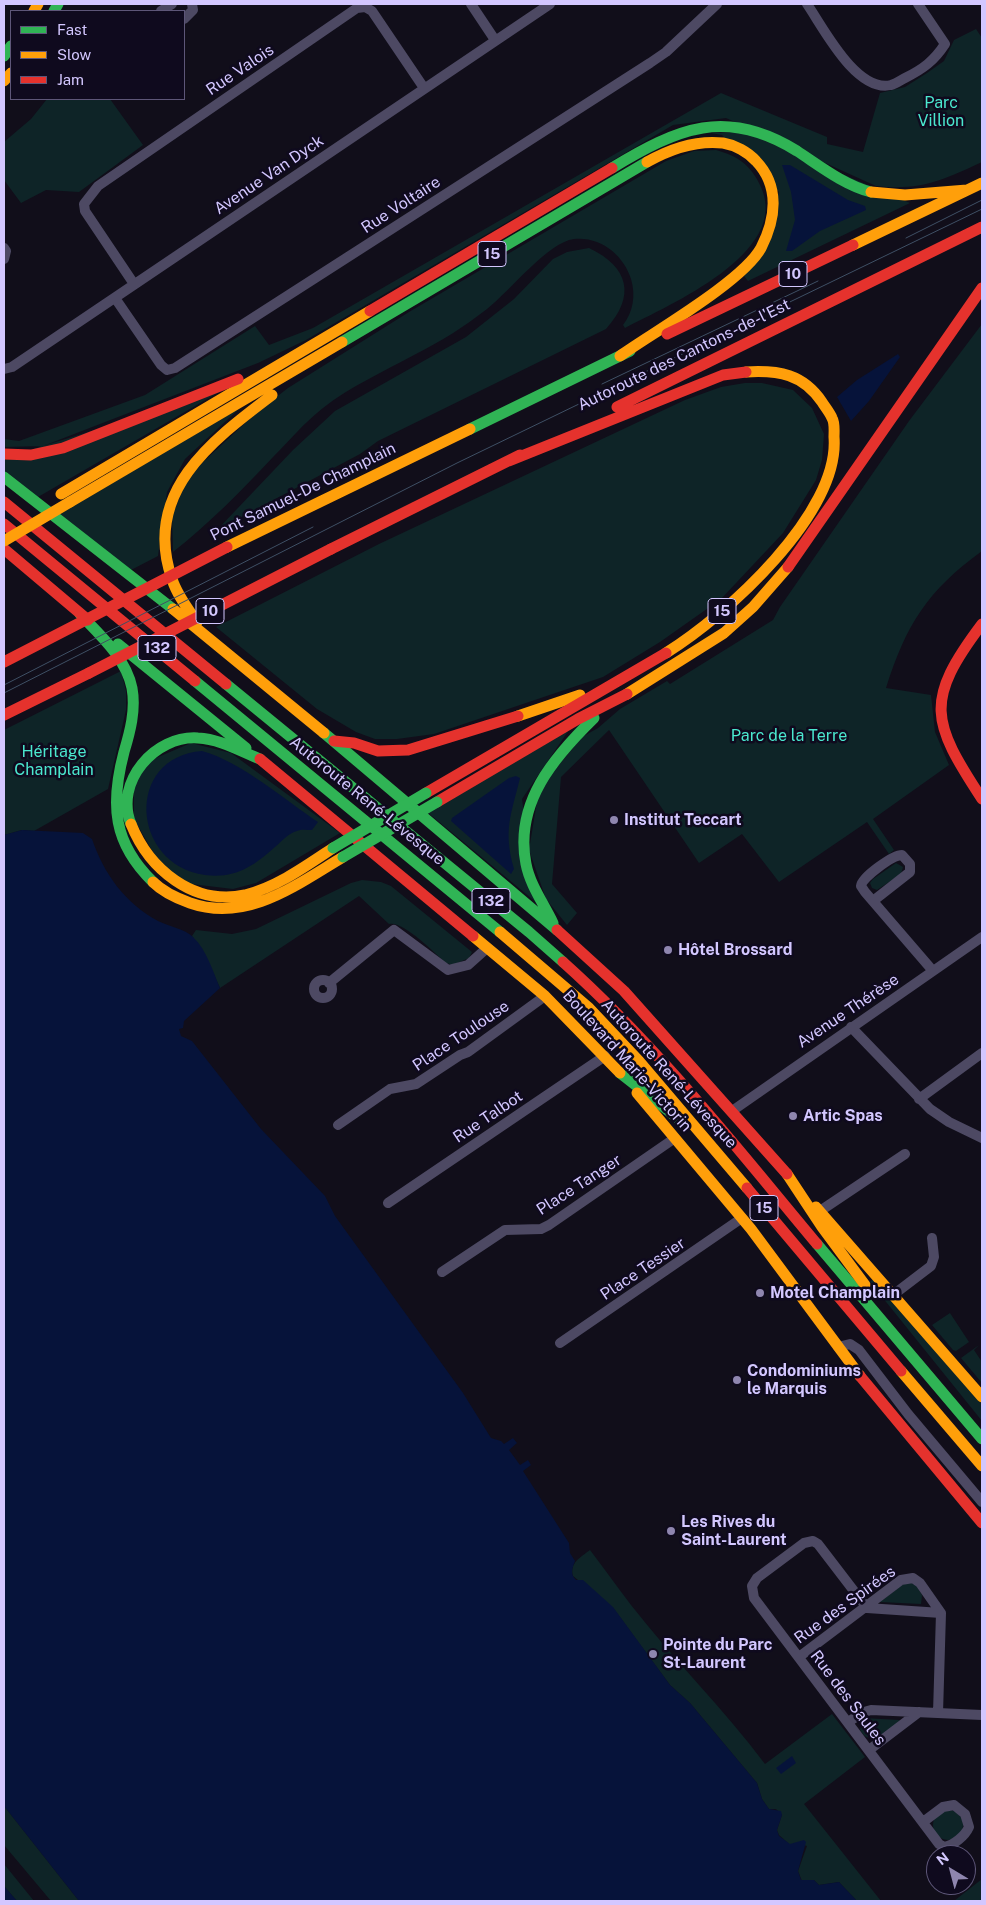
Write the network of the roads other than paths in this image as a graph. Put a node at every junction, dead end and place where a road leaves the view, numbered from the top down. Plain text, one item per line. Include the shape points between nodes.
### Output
1 (192, 4) edge
2 (471, 4) edge
3 (550, 4) edge
4 (717, 4) edge
5 (807, 4) edge
6 (918, 4) edge
7 (185, 18) edge
8 (495, 40) junction
9 (424, 88) junction
10 (982, 183) edge
11 (967, 190) junction
12 (982, 227) edge
13 (4, 248) edge
14 (4, 259) edge
15 (134, 284) junction
16 (982, 288) edge
17 (115, 298) junction
18 (339, 345) junction
19 (620, 356) junction
20 (283, 362) junction
21 (4, 369) edge
22 (4, 454) edge
23 (509, 461) junction
24 (4, 477) edge
25 (4, 502) edge
26 (4, 526) edge
27 (4, 541) edge
28 (4, 548) edge
29 (80, 614) junction
30 (982, 624) edge
31 (202, 631) junction
32 (4, 662) edge
33 (606, 686) junction
34 (608, 705) junction
35 (4, 715) edge
36 (334, 741) junction
37 (260, 759) junction
38 (982, 799) edge
39 (873, 902) junction
40 (557, 930) junction
41 (982, 937) edge
42 (487, 948) junction
43 (933, 970) junction
44 (329, 983) dead end
45 (545, 996) junction
46 (851, 1027) junction
47 (982, 1053) edge
48 (605, 1056) junction
49 (620, 1073) junction
50 (919, 1099) junction
51 (732, 1111) junction
52 (338, 1124) dead end
53 (675, 1138) junction
54 (982, 1138) edge
55 (711, 1146) junction
56 (905, 1154) dead end
57 (787, 1174) junction
58 (388, 1204) dead end
59 (820, 1211) junction
60 (742, 1218) junction
61 (932, 1238) dead end
62 (442, 1272) dead end
63 (893, 1295) junction
64 (560, 1343) dead end
65 (838, 1347) junction
66 (917, 1362) junction
67 (982, 1396) edge
68 (982, 1439) edge
69 (982, 1466) edge
70 (982, 1502) edge
71 (982, 1523) edge
72 (865, 1607) junction
73 (941, 1613) junction
74 (798, 1657) junction
75 (919, 1712) junction
76 (938, 1713) junction
77 (982, 1715) edge
78 (848, 1722) junction
79 (869, 1750) junction
80 (922, 1822) junction

1 - 7 street via 193,10
2 - 8 street
3 - 8 street, Avenue Van Dyck
4 - 17 street, Rue Voltaire via 650,63 175,368 167,370 160,365
5 - 6 street via 854,72 874,83 890,85 934,60 944,44
8 - 9 street, Avenue Van Dyck
9 - 15 street, Avenue Van Dyck
9 - 15 street, Rue Valois via 372,10 357,8 89,195 84,204 85,211
10 - 11 main road, Autoroute des Cantons-de-l'Est / 10
11 - 19 main road, Autoroute des Cantons-de-l'Est / 10
11 - 20 main road via 900,195 874,192 844,181 762,132 730,125 696,127 645,148
12 - 23 main road, Autoroute des Cantons-de-l'Est / 10
13 - 14 street
15 - 17 street, Avenue Van Dyck
16 - 34 main road via 772,588 714,640
17 - 21 street, Avenue Van Dyck via 12,367
18 - 19 main road, 15 via 669,150 690,142 709,140 743,150 763,169 774,194 774,223 765,245 735,277
18 - 27 main road, bridge
18 - 31 main road via 209,446 190,465 174,492 165,530 168,565 178,591
19 - 32 main road, Pont Samuel-De Champlain / 10, bridge via 182,569
20 - 22 main road via 70,445 31,455
20 - 26 main road
23 - 33 main road, 15 via 736,372 766,371 794,378 816,393 831,415 836,437 831,472 817,501 780,552 738,597 698,631 650,663
23 - 35 main road, 10, bridge
24 - 31 main road
25 - 66 main road, Autoroute René-Lévesque / 132 via 529,932 590,986 664,1062
26 - 55 main road, Autoroute René-Lévesque / 132 via 560,982 640,1061
28 - 29 main road
29 - 34 main road, bridge via 118,657 131,683 132,716 118,777 115,810 126,850 150,881 192,905 240,908 270,900 571,723
29 - 37 main road, Boulevard Marie-Victorin
30 - 38 main road via 950,667 940,702 947,743
31 - 36 main road
33 - 36 main road via 421,747 384,751
33 - 37 main road, bridge via 267,886 230,896 205,895 182,887 163,875 149,860 132,831 128,803 133,778 149,755 169,742 199,738
34 - 40 main road via 550,764 537,785 526,814 526,863 532,882
36 - 40 main road
37 - 42 main road, Boulevard Marie-Victorin
39 - 39 street via 863,889 862,880 902,855 910,864 910,872
39 - 43 street
40 - 51 main road via 624,991
41 - 43 street, Avenue Thérèse
42 - 44 street via 471,963 458,970 448,970 394,930
42 - 45 main road, Boulevard Marie-Victorin
43 - 46 street, Avenue Thérèse
45 - 48 main road, Boulevard Marie-Victorin
45 - 52 street, Place Toulouse via 420,1082 390,1089
46 - 50 street
46 - 51 street, Avenue Thérèse
47 - 50 street via 927,1090
48 - 49 main road, Boulevard Marie-Victorin
48 - 58 street, Rue Talbot
49 - 53 main road, Boulevard Marie-Victorin
49 - 55 main road
50 - 54 street via 949,1122
51 - 57 main road
53 - 60 main road, Boulevard Marie-Victorin
53 - 62 street, Place Tanger via 549,1225 508,1229
55 - 69 main road, Autoroute René-Lévesque / 15
56 - 59 street
57 - 59 main road
57 - 66 main road
59 - 63 main road
60 - 64 street, Place Tessier
60 - 65 main road, Boulevard Marie-Victorin
61 - 63 street via 934,1257 931,1266
63 - 67 main road
65 - 70 street via 850,1344 858,1348
65 - 71 main road, Boulevard Marie-Victorin
66 - 68 main road, Autoroute René-Lévesque
72 - 73 street
72 - 73 street, Rue des Spirées via 910,1577 919,1581
72 - 74 street, Rue des Spirées
72 - 74 street, Rue des Saules via 813,1541 804,1543 757,1578 751,1591 754,1598
73 - 76 street
74 - 78 street, Rue des Saules
75 - 76 street
75 - 78 street via 868,1710
75 - 79 street
76 - 77 street
78 - 79 street, Rue des Saules
79 - 80 street, Rue des Saules
80 - 80 street, Rue des Saules via 944,1847 964,1835 969,1826 965,1814 954,1805 943,1807

